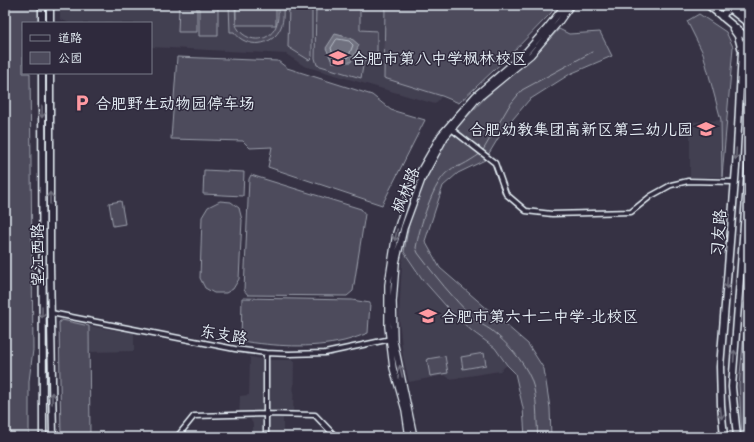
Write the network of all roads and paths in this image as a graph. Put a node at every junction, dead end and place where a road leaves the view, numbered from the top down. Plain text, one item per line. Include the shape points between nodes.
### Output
1 (42, 5) edge
2 (50, 5) edge
3 (565, 5) edge
4 (571, 5) edge
5 (708, 5) edge
6 (726, 6) edge
7 (749, 11) edge
8 (722, 17) junction
9 (42, 22) edge
10 (50, 22) edge
11 (730, 23) junction
12 (749, 24) edge
13 (748, 36) edge
14 (742, 51) junction
15 (42, 74) edge
16 (50, 74) edge
17 (749, 76) edge
18 (741, 80) junction
19 (450, 128) junction
20 (749, 157) edge
21 (734, 182) junction
22 (51, 313) junction
23 (392, 339) junction
24 (266, 353) junction
25 (266, 414) junction
26 (43, 437) edge
27 (53, 437) edge
28 (177, 437) edge
29 (266, 437) edge
30 (336, 437) edge
31 (409, 437) edge
32 (414, 437) edge
33 (724, 437) edge
34 (737, 437) edge

1 - 9 main road
2 - 10 main road
3 - 19 main road, 枫林路 via 525,53 476,95
4 - 19 main road, 枫林路 via 531,55 476,100
5 - 8 main road
6 - 7 main road via 745,13
6 - 8 main road
6 - 12 main road
8 - 11 main road
11 - 13 main road
11 - 14 main road via 738,36
13 - 14 main road, 习友路
14 - 18 main road, 习友路
15 -> 26 main road, 望江西路
22 -> 16 main road, 望江西路
17 - 18 main road
18 -> 21 main road, 习友路
19 - 21 street via 495,163 506,194 526,211 552,214 631,212 651,196 671,185 688,181
19 - 23 main road, 枫林路 via 422,179 404,228 396,263
34 -> 20 main road, 习友路 via 732,387
21 -> 33 main road, 习友路 via 720,367 720,405
22 - 24 street, 东支路
27 -> 22 main road, 望江西路
23 - 24 street, 东支路 via 325,353
23 - 31 main road, 枫林路 via 393,368 405,410
32 -> 23 main road, 枫林路
24 - 25 street
25 - 28 street via 194,416
25 - 29 street
25 - 30 street via 315,415

